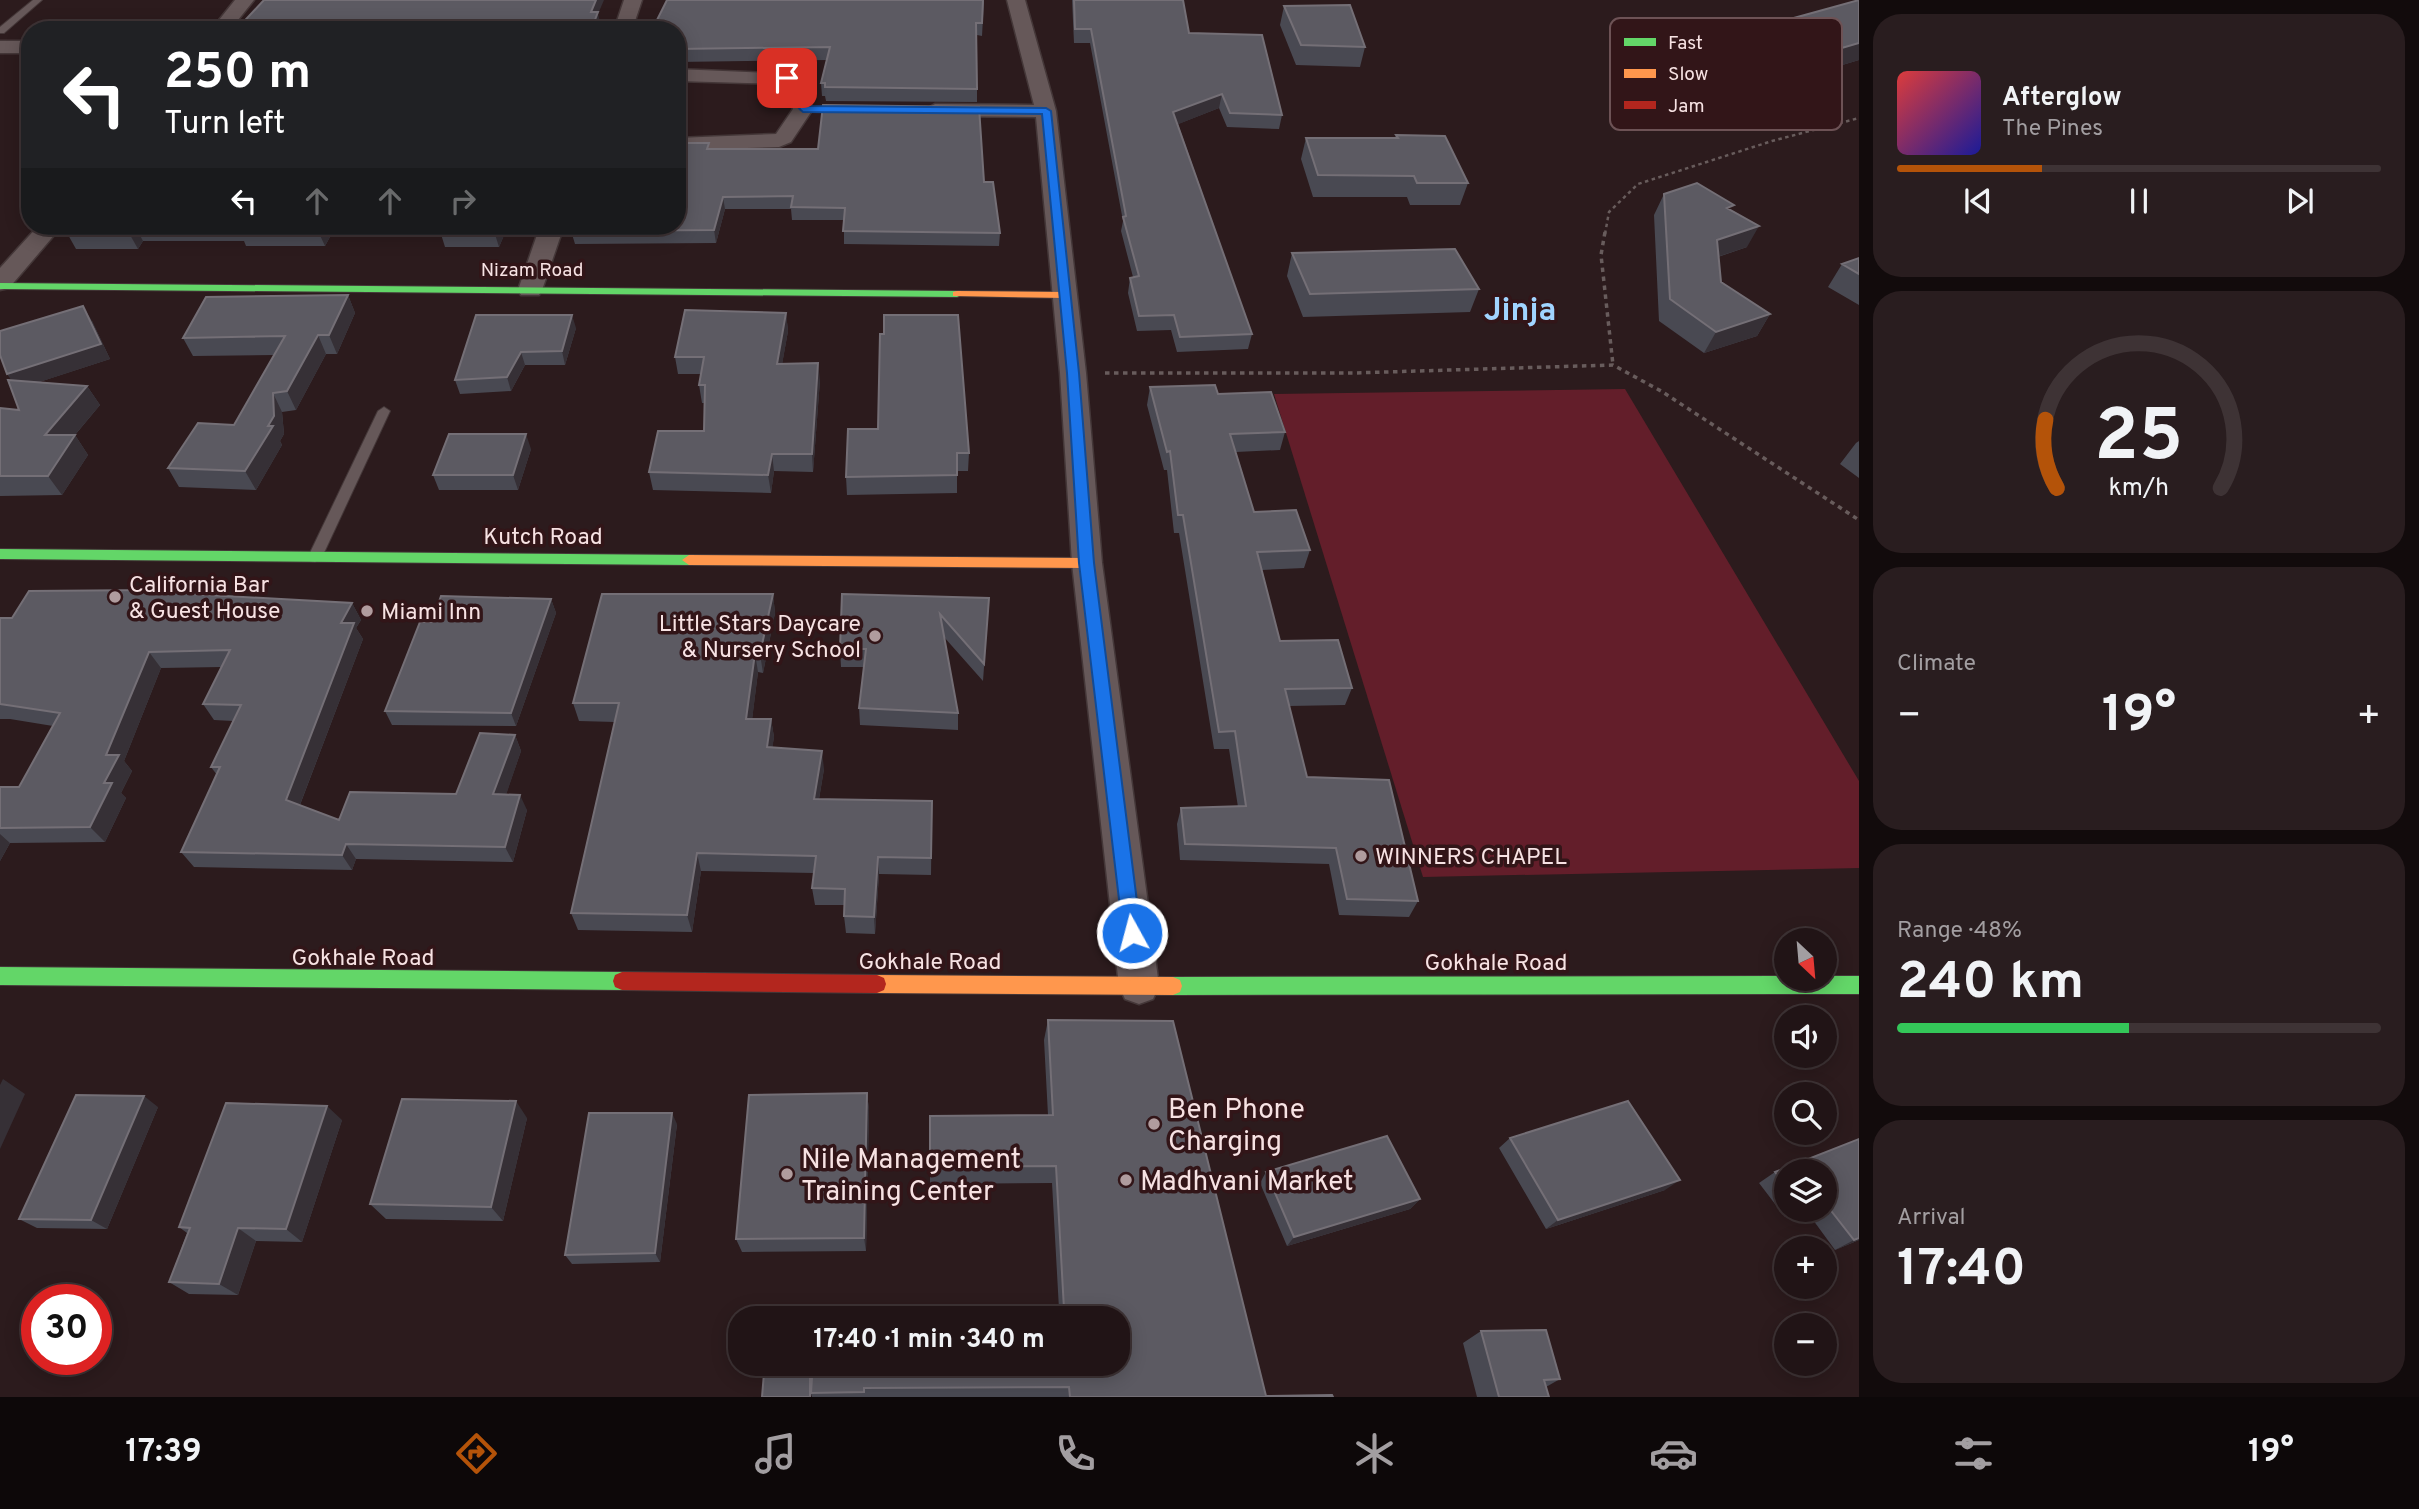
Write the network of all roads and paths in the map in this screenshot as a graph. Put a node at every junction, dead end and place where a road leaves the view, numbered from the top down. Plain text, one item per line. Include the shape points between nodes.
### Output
1 (38, 0) edge
2 (245, 0) edge
3 (633, 0) edge
4 (1016, 0) edge
5 (228, 21) edge
6 (626, 21) edge
7 (1, 31) edge
8 (0, 47) edge
9 (21, 47) edge
10 (686, 75) edge
11 (803, 109) junction
12 (830, 109) edge
13 (911, 110) edge
14 (1046, 111) junction
15 (1859, 118) edge
16 (1842, 122) edge
17 (1814, 130) edge
18 (686, 144) edge
19 (42, 235) edge
20 (549, 235) edge
21 (0, 284) edge
22 (530, 290) junction
23 (1065, 295) junction
24 (1613, 365) junction
25 (1073, 373) junction
26 (384, 411) dead end
27 (1859, 520) edge
28 (0, 554) edge
29 (315, 557) junction
30 (1087, 563) junction
31 (0, 976) edge
32 (1859, 985) edge
33 (1139, 986) junction

1 - 7 lane
2 - 5 street
3 - 6 street
4 - 14 street
8 - 9 street
10 - 11 street via 787,78
11 - 12 street
11 - 18 street via 784,138 771,142
13 - 14 street
14 - 23 street
15 - 16 path
17 - 24 path via 1639,184 1609,212 1601,255
19 - 21 street
20 - 22 street
21 - 22 street, Nizam Road
22 - 23 street, Nizam Road
23 - 25 street
24 - 25 path via 1353,373
24 - 27 path via 1661,391
25 - 30 street
26 - 29 lane
28 - 29 street, Kutch Road
29 - 30 street, Kutch Road
30 - 33 street
31 - 33 street, Gokhale Road
32 - 33 street, Gokhale Road

